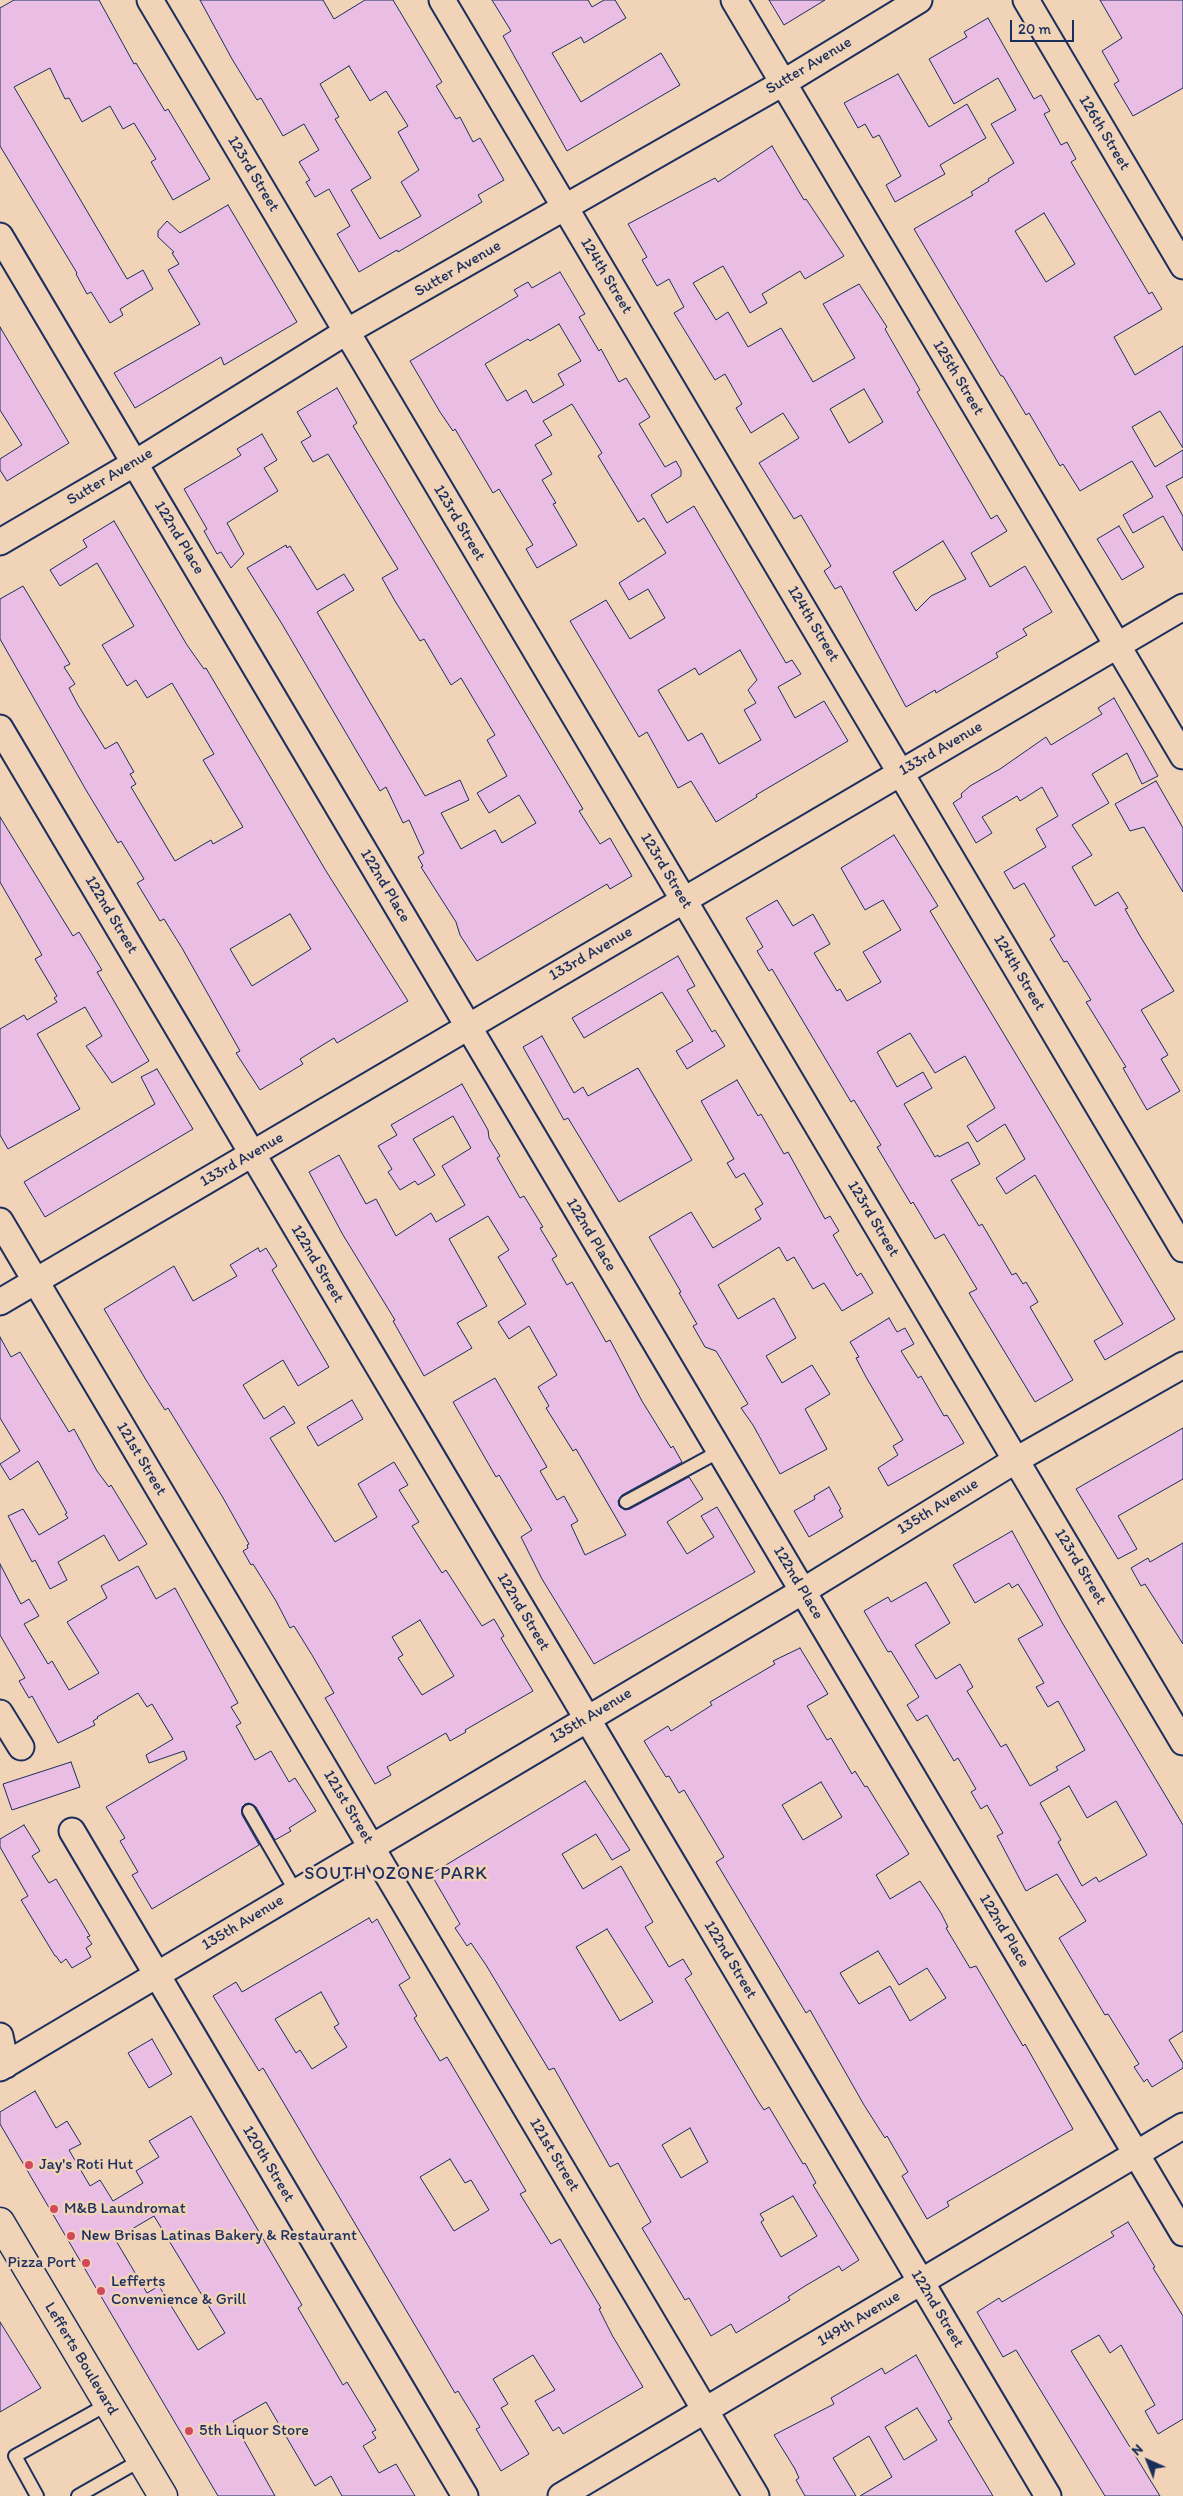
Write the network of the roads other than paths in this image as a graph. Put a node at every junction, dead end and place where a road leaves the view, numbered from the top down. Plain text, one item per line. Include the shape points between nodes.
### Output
1 (150, 0) edge
2 (442, 0) edge
3 (734, 0) edge
4 (918, 0) edge
5 (1026, 0) edge
6 (783, 83) junction
7 (565, 208) junction
8 (0, 236) edge
9 (1183, 266) edge
10 (346, 332) junction
11 (135, 463) junction
12 (0, 542) edge
13 (1183, 607) edge
14 (1118, 646) junction
15 (0, 728) edge
16 (1183, 756) edge
17 (901, 773) junction
18 (683, 900) junction
19 (468, 1027) junction
20 (252, 1154) junction
21 (0, 1222) edge
22 (1183, 1249) edge
23 (36, 1280) junction
24 (0, 1302) edge
25 (1183, 1365) edge
26 (720, 1451) junction
27 (1016, 1460) junction
28 (626, 1502) dead end
29 (803, 1591) junction
30 (0, 1713) edge
31 (586, 1719) junction
32 (1183, 1742) edge
33 (20, 1747) dead end
34 (249, 1811) dead end
35 (72, 1831) dead end
36 (372, 1847) junction
37 (296, 1892) junction
38 (156, 1975) junction
39 (0, 2036) edge
40 (3, 2066) edge
41 (1183, 2126) edge
42 (1136, 2154) junction
43 (0, 2222) edge
44 (1183, 2233) edge
45 (921, 2282) junction
46 (108, 2404) junction
47 (705, 2410) junction
48 (141, 2460) junction
49 (37, 2496) edge
50 (78, 2496) edge
51 (162, 2496) edge
52 (465, 2496) edge
53 (561, 2496) edge
54 (756, 2496) edge
55 (1048, 2496) edge

1 - 10 street, 123rd Street
2 - 7 street, 124th Street
3 - 6 street, 125th Street
4 - 6 street, Sutter Avenue
5 - 9 street, 126th Street
6 - 7 street, Sutter Avenue
6 - 14 street, 125th Street
7 - 10 street, Sutter Avenue
7 - 17 street, 124th Street
8 - 11 street, 122nd Place
10 - 11 street, Sutter Avenue
10 - 18 street, 123rd Street
11 - 12 street, Sutter Avenue
11 - 19 street, 122nd Place
13 - 14 street, 133rd Avenue
14 - 16 street, 125th Street
14 - 17 street, 133rd Avenue
15 - 20 street, 122nd Street
17 - 18 street, 133rd Avenue
17 - 22 street, 124th Street
18 - 19 street, 133rd Avenue
18 - 27 street, 123rd Street
19 - 20 street, 133rd Avenue
19 - 26 street, 122nd Place
20 - 23 street, 133rd Avenue
20 - 31 street, 122nd Street
21 - 23 street, 121st Street
23 - 24 street, 133rd Avenue
23 - 36 street, 121st Street
25 - 27 street, 135th Avenue
26 - 28 lane
26 - 29 street, 122nd Place
27 - 29 street, 135th Avenue
27 - 32 street, 123rd Street
29 - 31 street, 135th Avenue
29 - 42 street, 122nd Place
30 - 33 street
31 - 36 street, 135th Avenue
31 - 45 street, 122nd Street
34 - 37 lane
35 - 38 street, 120th Street
36 - 37 street, 135th Avenue
36 - 47 street, 121st Street
37 - 38 street, 135th Avenue
38 - 40 street, 135th Avenue
38 - 52 street, 120th Street
39 - 40 street
41 - 42 street, 149th Avenue
42 - 44 street, 122nd Place
42 - 45 street, 149th Avenue
43 - 46 main road, Lefferts Boulevard
45 - 47 street, 149th Avenue
45 - 55 street, 122nd Street
46 - 48 main road, Lefferts Boulevard
46 - 49 lane via 15,2456
47 - 53 street, 149th Avenue
47 - 54 street, 121st Street
48 - 50 lane
48 - 51 main road, Lefferts Boulevard

